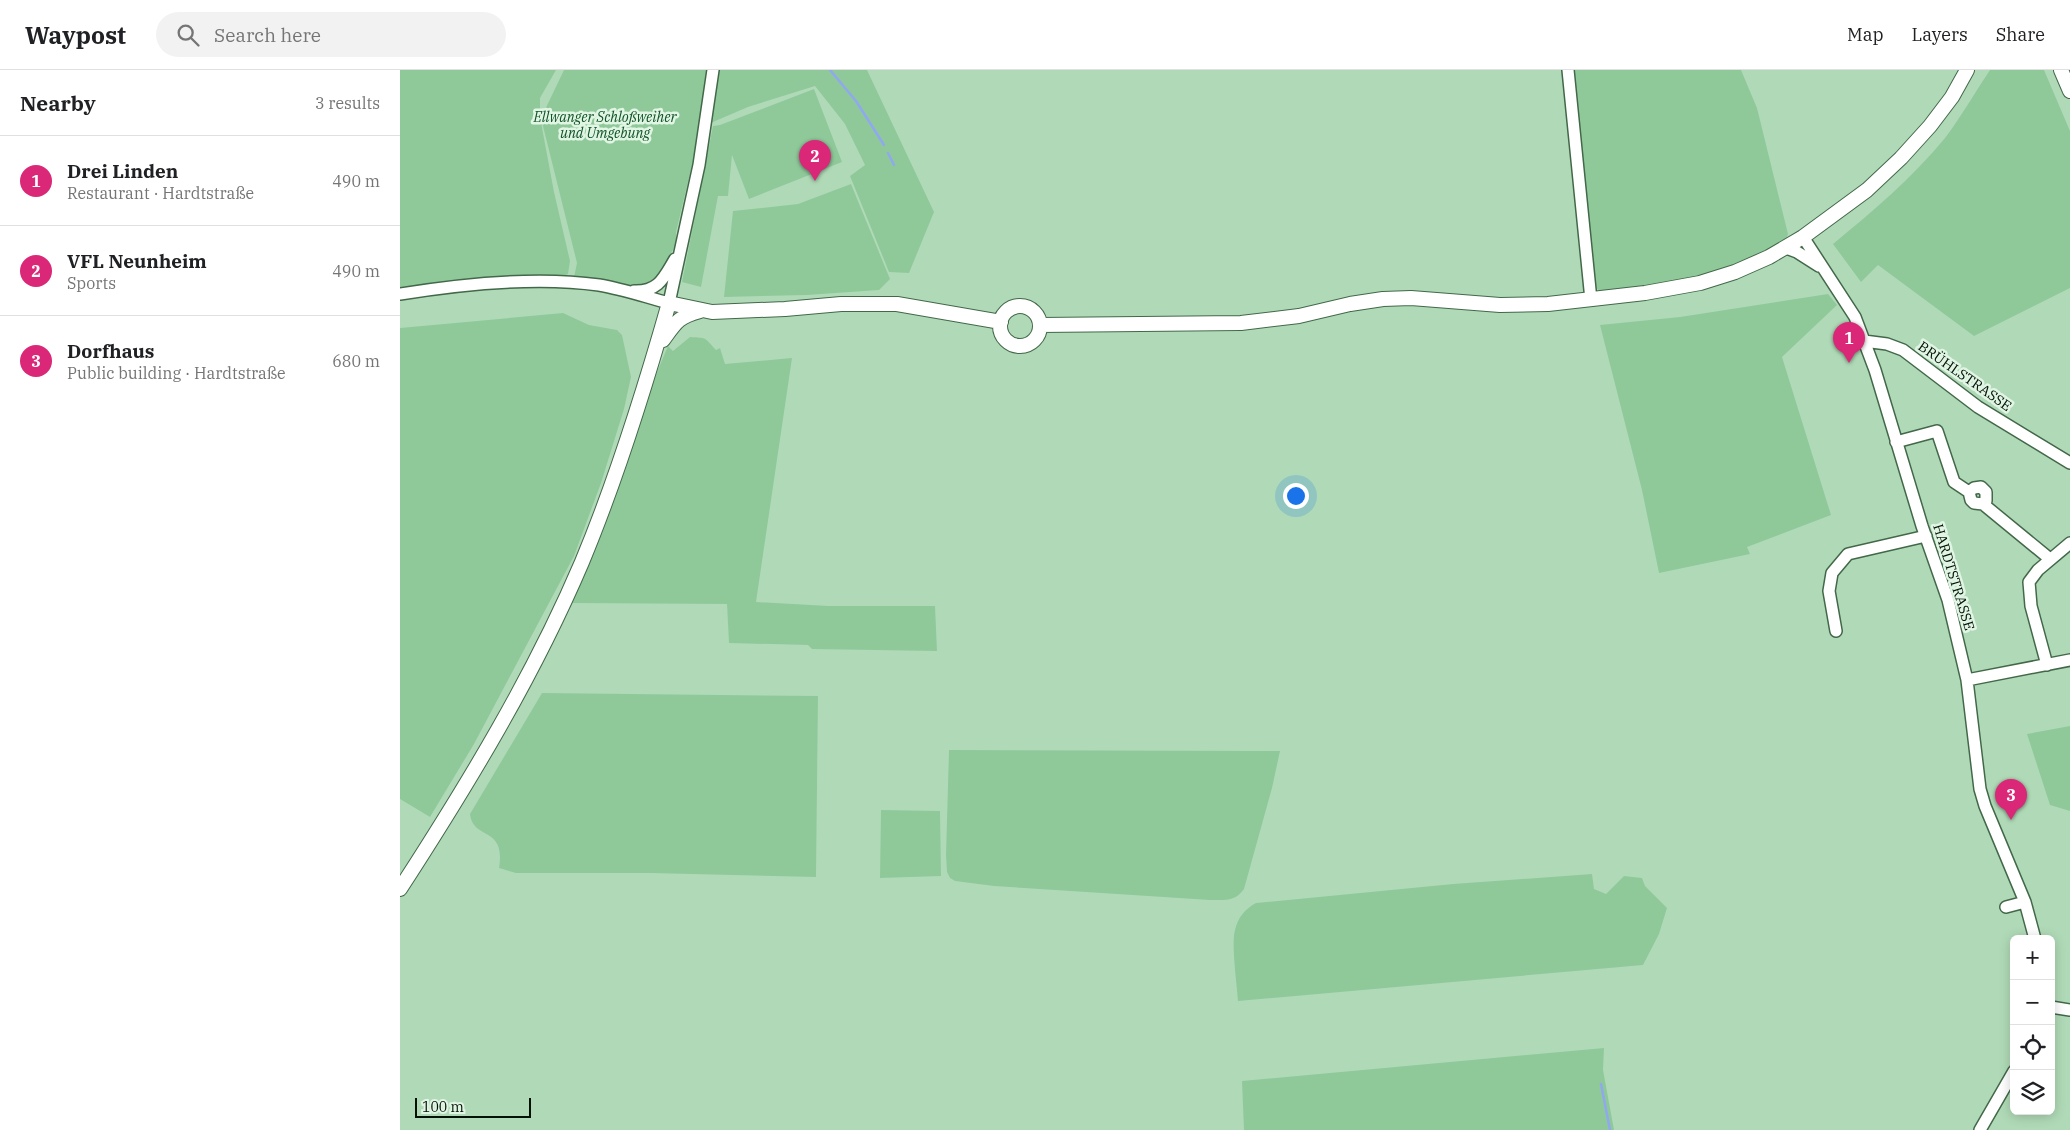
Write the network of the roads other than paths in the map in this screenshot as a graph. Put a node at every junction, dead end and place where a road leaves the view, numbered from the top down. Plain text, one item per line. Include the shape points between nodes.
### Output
1 (713, 70) edge
2 (1568, 70) edge
3 (1966, 70) edge
4 (2061, 70) edge
5 (2070, 91) edge
6 (1803, 237) junction
7 (682, 247) junction
8 (1786, 248) junction
9 (1823, 269) junction
10 (622, 290) junction
11 (400, 294) edge
12 (1591, 300) junction
13 (669, 303) junction
14 (702, 311) junction
15 (1001, 322) junction
16 (1040, 325) junction
17 (1864, 341) junction
18 (656, 350) junction
19 (1896, 442) junction
20 (2070, 463) edge
21 (1926, 536) junction
22 (2070, 543) edge
23 (2050, 559) junction
24 (1836, 631) dead end
25 (2070, 660) edge
26 (2047, 665) junction
27 (1967, 680) junction
28 (400, 889) edge
29 (2025, 902) junction
30 (2006, 906) dead end
31 (2034, 935) edge
32 (2055, 1008) edge
33 (2070, 1010) edge
34 (2010, 1078) edge
35 (1980, 1130) edge

1 - 7 street via 699,165
2 - 12 street
3 - 6 main road via 1952,97 1901,158 1867,190
4 - 5 main road
6 - 8 main road
6 - 9 street, HARDTSTRASSE
7 - 10 street via 661,282 643,291
7 - 13 street
8 - 9 street
8 - 12 main road via 1735,272 1700,283
9 - 17 street, HARDTSTRASSE via 1855,318
10 - 11 street via 590,284 546,282 452,286
10 - 13 street
12 - 16 main road via 1500,305 1383,299 1299,316 1241,323
13 - 14 main road
13 - 18 main road
14 - 15 main road via 897,304
14 - 18 main road via 674,323
15 - 16 main road via 1008,311 1020,306 1032,310
15 - 16 main road via 1004,337 1011,344 1021,346 1034,339
17 - 19 street, HARDTSTRASSE
17 - 20 street, BRÜHLSTRASSE via 1902,350 1978,407
18 - 28 main road via 606,500 582,563 549,633 474,772
19 - 21 street, HARDTSTRASSE
19 - 23 street via 1937,431 1954,482 1969,492 1974,503 1983,504
21 - 24 street via 1848,554 1832,573 1829,592
21 - 27 street, HARDTSTRASSE via 1948,600
22 - 23 street
23 - 26 street via 2029,582 2031,606
25 - 26 street
26 - 27 street
27 - 29 street, HARDTSTRASSE via 1980,789
29 - 30 street
29 - 31 street, HARDTSTRASSE
32 - 33 street
34 - 35 street

